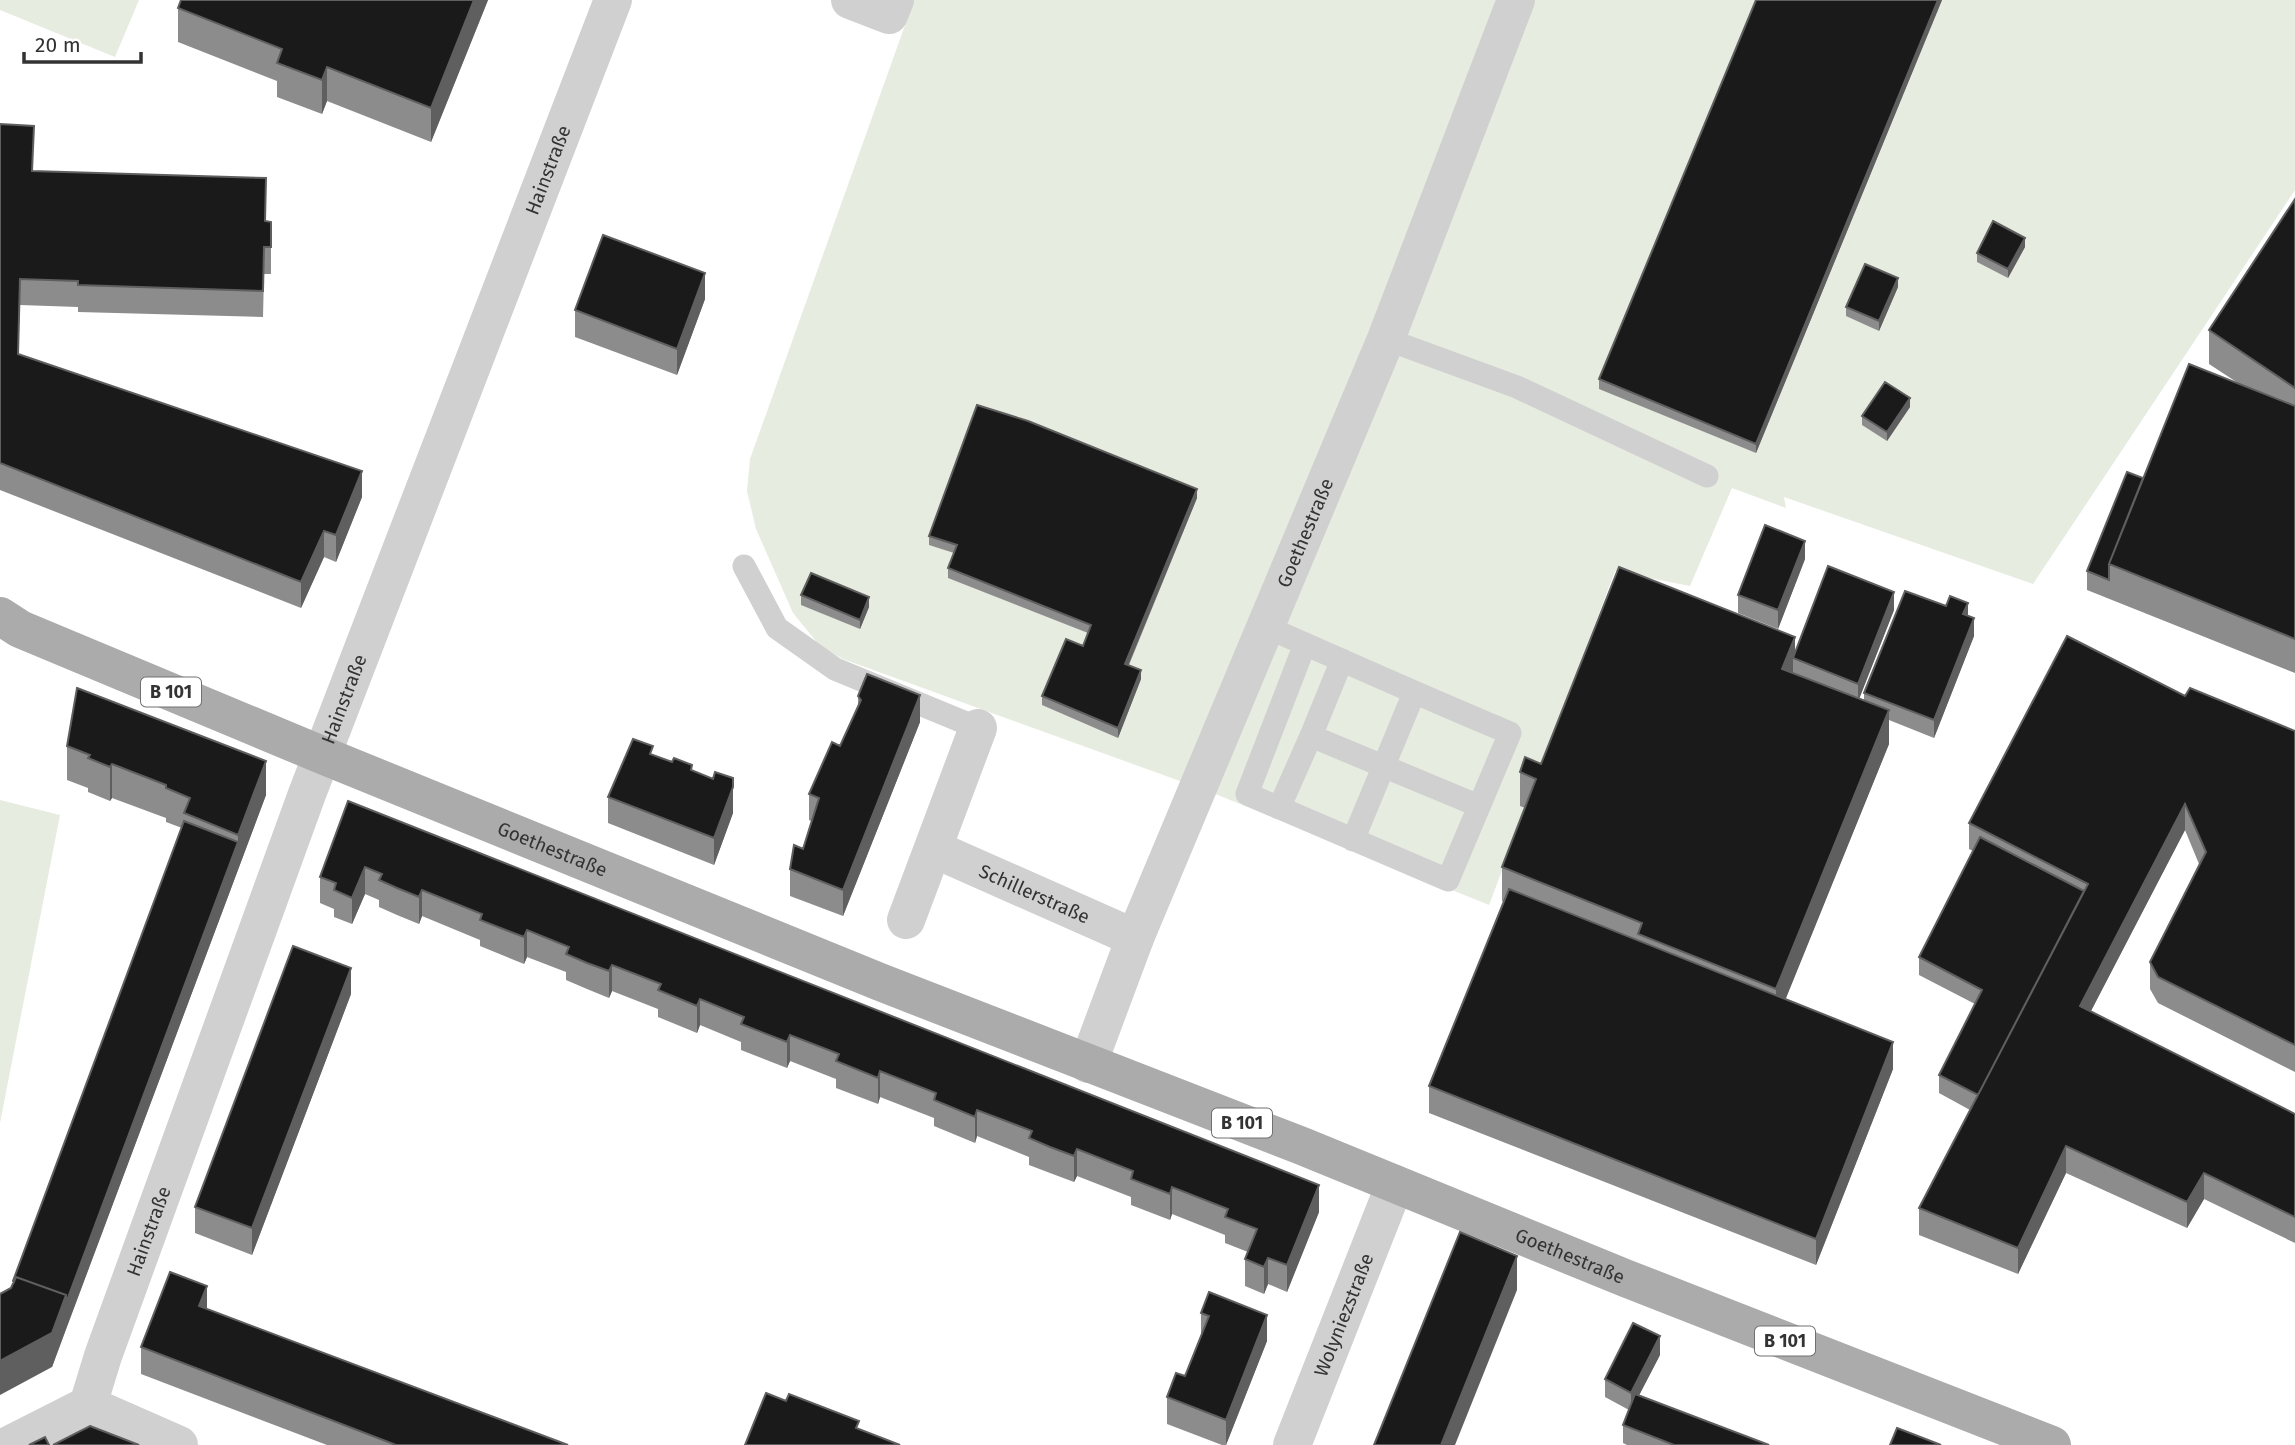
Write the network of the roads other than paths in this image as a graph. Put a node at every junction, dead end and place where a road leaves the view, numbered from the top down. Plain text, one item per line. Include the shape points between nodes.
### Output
1 (613, 0) edge
2 (850, 0) edge
3 (895, 0) edge
4 (1516, 0) edge
5 (1386, 339) junction
6 (1707, 476) dead end
7 (744, 566) dead end
8 (7, 624) edge
9 (1264, 626) junction
10 (1305, 644) junction
11 (1342, 660) junction
12 (1414, 693) junction
13 (978, 728) joint
14 (1311, 736) junction
15 (322, 755) junction
16 (1384, 765) junction
17 (1479, 806) junction
18 (1279, 808) junction
19 (1353, 840) junction
20 (934, 849) junction
21 (906, 920) dead end
22 (1135, 938) junction
23 (1088, 1064) junction
24 (1395, 1184) junction
25 (88, 1405) junction
26 (9, 1445) edge
27 (180, 1445) edge
28 (1292, 1445) edge
29 (2052, 1445) edge

1 - 15 street, Hainstraße
2 - 3 street via 889,15
4 - 5 street, Goethestraße
5 - 6 lane via 1517,387
5 - 9 street, Goethestraße
7 - 13 lane via 777,628 835,669
8 - 15 main road, Goethestraße / B 101
9 - 10 lane
9 - 22 street, Goethestraße
10 - 11 lane
10 - 18 lane via 1247,794
11 - 12 lane
11 - 14 lane
12 - 16 lane
12 - 17 lane via 1510,733
13 - 20 street
14 - 16 lane
14 - 18 lane
15 - 23 main road, Goethestraße / B 101
15 - 25 street, Hainstraße
16 - 17 lane
16 - 19 lane
17 - 19 lane via 1448,880
18 - 19 lane
20 - 21 street
20 - 22 street, Schillerstraße
22 - 23 street, Goethestraße
23 - 24 main road, Goethestraße / B 101
24 - 28 street, Wolyniezstraße
24 - 29 main road, Goethestraße / B 101
25 - 26 street
25 - 27 street

